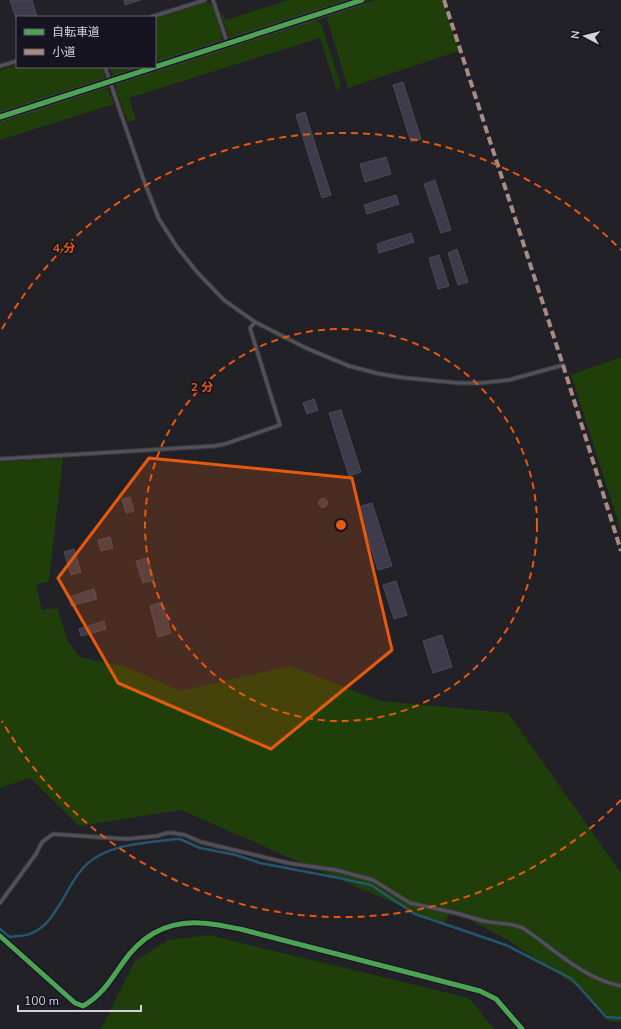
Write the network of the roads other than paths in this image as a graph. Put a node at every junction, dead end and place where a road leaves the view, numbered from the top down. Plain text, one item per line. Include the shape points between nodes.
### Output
1 (205, 0) edge
2 (213, 0) edge
3 (362, 0) edge
4 (155, 16) edge
5 (228, 44) junction
6 (16, 61) edge
7 (0, 66) edge
8 (156, 67) edge
9 (105, 68) edge
10 (153, 68) edge
11 (110, 82) junction
12 (0, 117) edge
13 (255, 322) junction
14 (563, 365) dead end
15 (0, 458) edge
16 (0, 903) edge
17 (0, 936) edge
18 (621, 986) edge
19 (522, 1029) edge

1 - 4 lane
2 - 5 lane
3 - 5 street
5 - 8 street
6 - 7 lane
9 - 11 lane
10 - 11 street
11 - 12 street
11 - 13 lane via 159,218 197,272 224,300
13 - 14 lane via 349,366 406,378 481,383 509,380
13 - 15 lane via 250,328 280,425 214,446
16 - 18 lane via 49,835 126,839 174,833 288,863 336,870 373,880 410,903 523,928 585,971
17 - 19 street via 75,1003 83,1006 105,989 130,952 142,940 172,925 200,923 240,929 480,991 496,999

